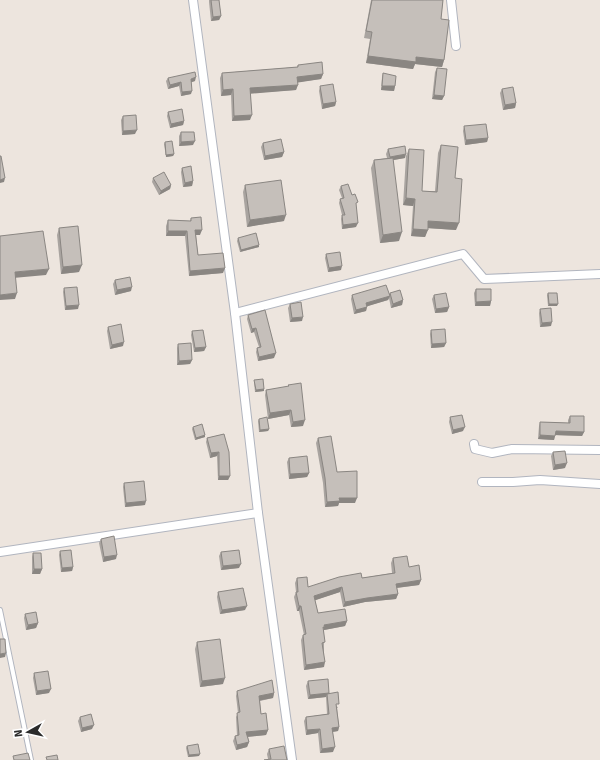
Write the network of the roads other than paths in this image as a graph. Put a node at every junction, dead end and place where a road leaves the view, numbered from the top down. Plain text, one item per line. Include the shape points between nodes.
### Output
1 (193, 0) edge
2 (451, 0) edge
3 (456, 46) dead end
4 (600, 274) edge
5 (235, 313) junction
6 (474, 444) dead end
7 (600, 450) edge
8 (482, 482) dead end
9 (600, 484) edge
10 (258, 513) junction
11 (0, 552) edge
12 (0, 610) edge
13 (31, 760) edge
14 (292, 760) edge

1 - 5 street
2 - 3 street
4 - 5 street via 484,279 463,254
5 - 10 street
6 - 7 street via 475,449 492,453 512,450
8 - 9 street via 540,480
10 - 11 street
10 - 14 street
12 - 13 lane

